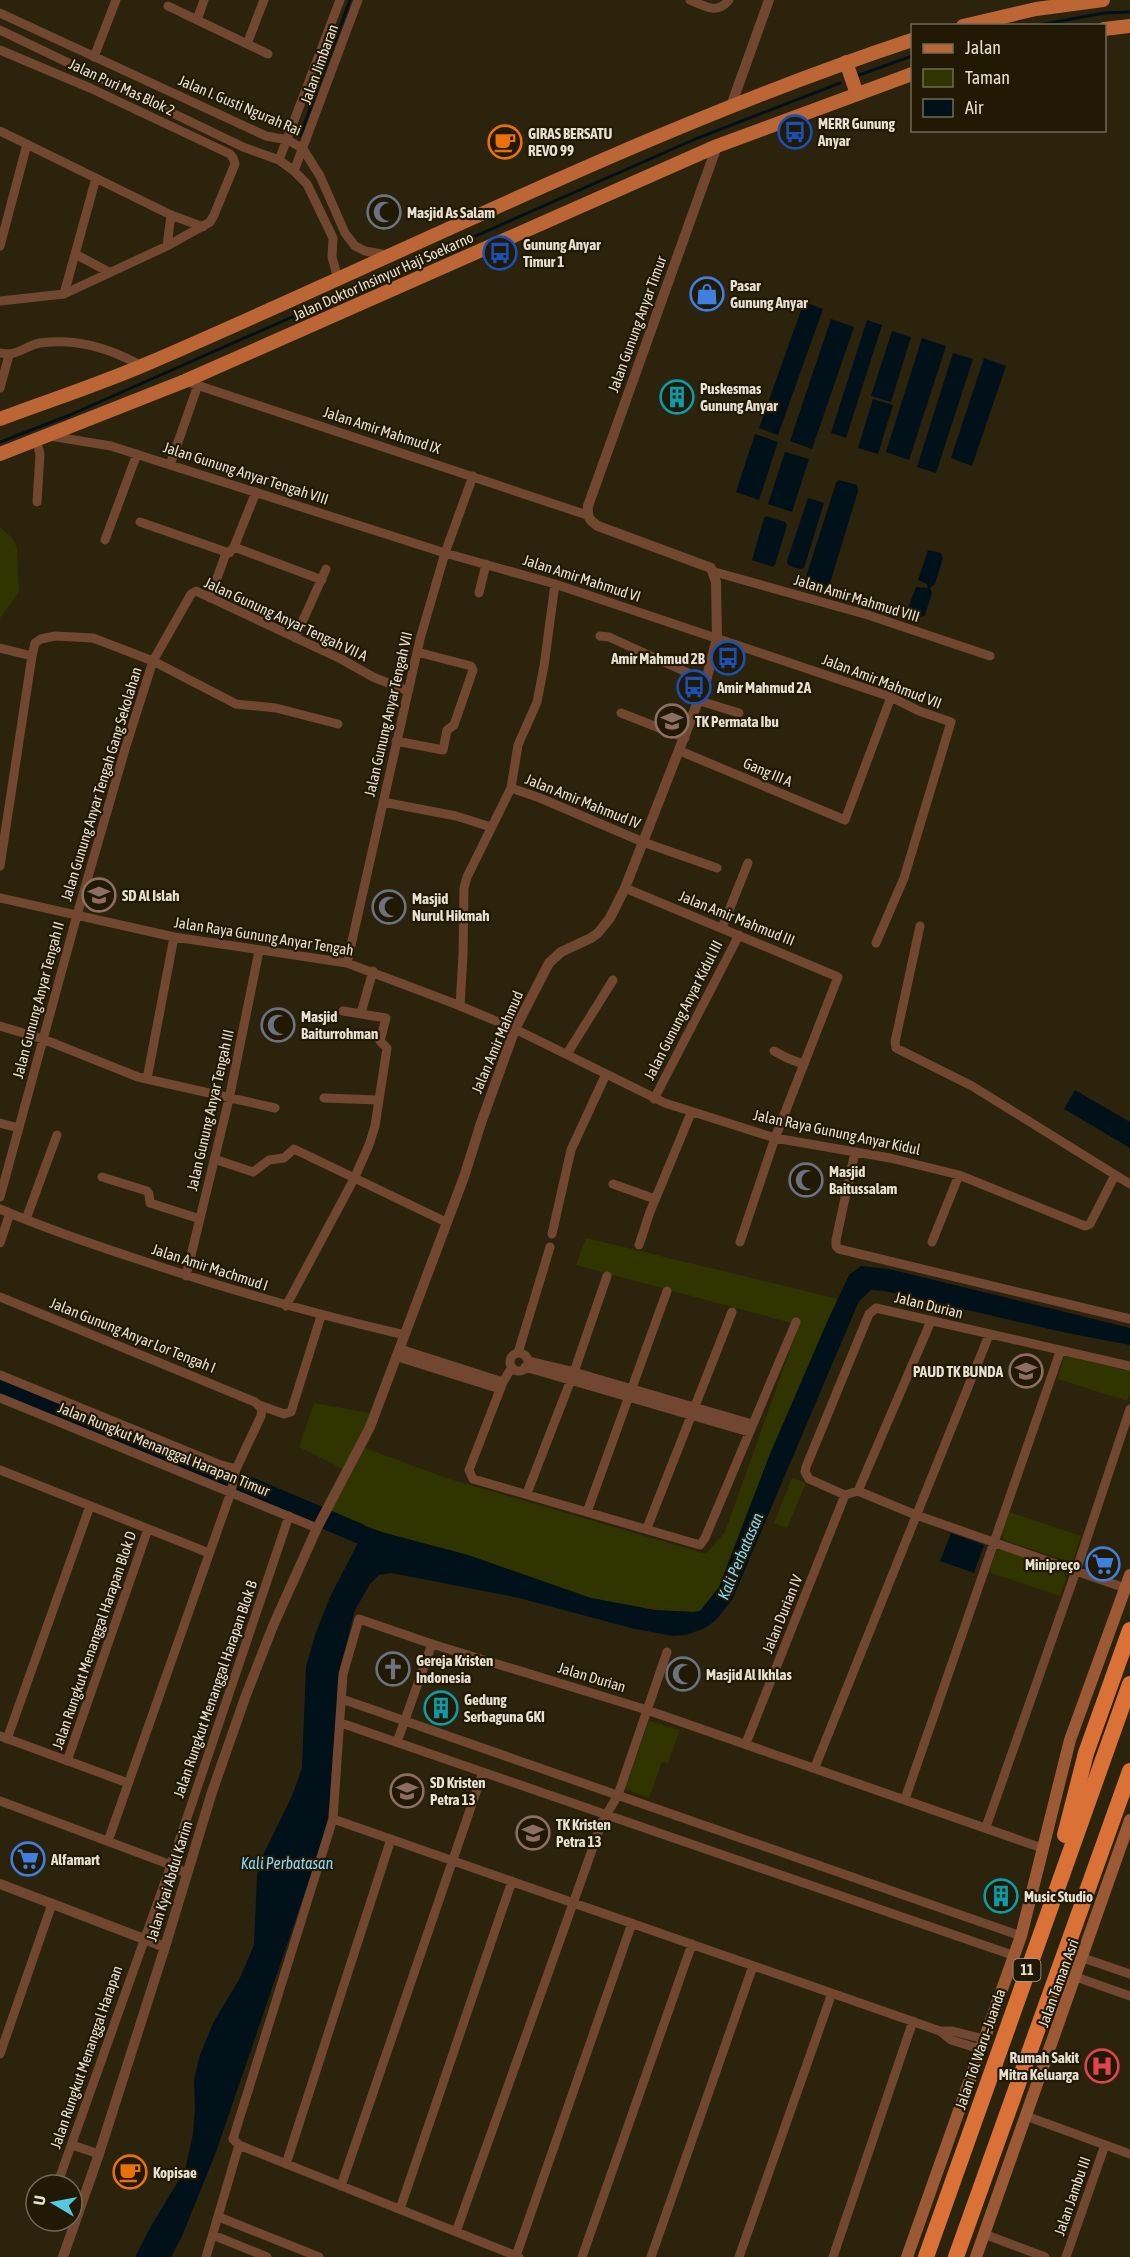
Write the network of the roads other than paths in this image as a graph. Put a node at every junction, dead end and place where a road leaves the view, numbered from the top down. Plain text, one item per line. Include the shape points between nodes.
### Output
1 (116, 0) edge
2 (204, 0) edge
3 (264, 0) edge
4 (340, 0) edge
5 (358, 0) edge
6 (690, 0) edge
7 (769, 0) edge
8 (1103, 0) edge
9 (727, 3) edge
10 (168, 6) dead end
11 (0, 13) edge
12 (197, 20) junction
13 (972, 24) edge
14 (1130, 26) edge
15 (1106, 29) edge
16 (0, 30) edge
17 (911, 40) edge
18 (247, 44) junction
19 (0, 50) edge
20 (268, 54) dead end
21 (94, 57) junction
22 (846, 62) junction
23 (911, 74) edge
24 (857, 94) junction
25 (731, 106) junction
26 (0, 131) edge
27 (288, 140) junction
28 (27, 144) junction
29 (717, 146) junction
30 (303, 149) junction
31 (279, 160) junction
32 (294, 171) junction
33 (96, 178) junction
34 (171, 215) junction
35 (203, 227) junction
36 (345, 233) junction
37 (333, 238) junction
38 (0, 246) edge
39 (167, 246) junction
40 (75, 254) junction
41 (388, 255) junction
42 (109, 272) junction
43 (338, 279) junction
44 (64, 294) junction
45 (0, 301) edge
46 (5, 354) edge
47 (142, 366) junction
48 (185, 381) junction
49 (198, 386) junction
50 (0, 388) edge
51 (0, 419) edge
52 (40, 437) junction
53 (0, 454) edge
54 (137, 454) junction
55 (170, 465) junction
56 (472, 476) junction
57 (256, 492) junction
58 (37, 502) dead end
59 (578, 512) junction
60 (140, 522) dead end
61 (105, 540) dead end
62 (230, 550) junction
63 (441, 551) junction
64 (486, 564) junction
65 (326, 569) dead end
66 (715, 572) junction
67 (322, 580) junction
68 (555, 584) junction
69 (478, 593) dead end
70 (210, 598) junction
71 (600, 636) dead end
72 (717, 638) junction
73 (296, 639) junction
74 (0, 648) edge
75 (417, 652) junction
76 (32, 656) junction
77 (990, 656) dead end
78 (153, 661) junction
79 (706, 681) junction
80 (408, 691) junction
81 (891, 697) junction
82 (700, 701) junction
83 (621, 713) dead end
84 (739, 713) dead end
85 (338, 724) dead end
86 (685, 738) junction
87 (396, 741) junction
88 (680, 751) junction
89 (511, 788) junction
90 (383, 802) junction
91 (491, 827) junction
92 (644, 842) junction
93 (748, 863) dead end
94 (0, 866) edge
95 (717, 868) dead end
96 (625, 888) junction
97 (0, 898) edge
98 (77, 915) junction
99 (921, 926) dead end
100 (722, 928) junction
101 (739, 935) junction
102 (174, 937) junction
103 (876, 944) dead end
104 (259, 951) junction
105 (346, 963) junction
106 (373, 971) junction
107 (613, 980) dead end
108 (457, 1004) junction
109 (343, 1011) dead end
110 (361, 1013) junction
111 (0, 1026) edge
112 (515, 1029) junction
113 (43, 1039) junction
114 (774, 1051) dead end
115 (567, 1054) junction
116 (803, 1064) junction
117 (606, 1074) junction
118 (147, 1080) junction
119 (324, 1098) dead end
120 (229, 1099) junction
121 (654, 1099) junction
122 (378, 1100) junction
123 (274, 1108) dead end
124 (691, 1113) junction
125 (0, 1123) edge
126 (19, 1128) junction
127 (57, 1135) dead end
128 (775, 1138) junction
129 (855, 1152) junction
130 (214, 1159) junction
131 (958, 1175) junction
132 (1115, 1175) junction
133 (102, 1177) dead end
134 (354, 1179) junction
135 (614, 1184) dead end
136 (1130, 1184) edge
137 (0, 1197) edge
138 (655, 1199) junction
139 (0, 1209) edge
140 (10, 1213) junction
141 (26, 1219) junction
142 (200, 1219) junction
143 (446, 1222) junction
144 (552, 1234) dead end
145 (740, 1242) dead end
146 (932, 1242) dead end
147 (0, 1243) edge
148 (639, 1245) dead end
149 (550, 1247) dead end
150 (186, 1276) junction
151 (607, 1276) dead end
152 (667, 1291) dead end
153 (0, 1297) edge
154 (286, 1306) junction
155 (732, 1312) dead end
156 (321, 1316) junction
157 (1130, 1319) edge
158 (931, 1321) junction
159 (796, 1322) dead end
160 (405, 1335) junction
161 (989, 1335) junction
162 (1060, 1352) junction
163 (399, 1353) junction
164 (518, 1353) junction
165 (527, 1364) junction
166 (1130, 1366) edge
167 (512, 1367) junction
168 (0, 1375) edge
169 (573, 1376) junction
170 (501, 1385) junction
171 (631, 1393) junction
172 (0, 1398) edge
173 (257, 1403) junction
174 (1130, 1409) edge
175 (692, 1410) junction
176 (750, 1428) junction
177 (0, 1470) edge
178 (236, 1471) junction
179 (232, 1489) junction
180 (858, 1491) junction
181 (527, 1493) junction
182 (845, 1495) junction
183 (90, 1506) junction
184 (587, 1512) junction
185 (916, 1515) junction
186 (289, 1516) junction
187 (321, 1519) junction
188 (647, 1528) junction
189 (148, 1529) junction
190 (994, 1542) junction
191 (209, 1553) junction
192 (1076, 1571) junction
193 (1130, 1575) edge
194 (1125, 1588) junction
195 (1130, 1631) edge
196 (432, 1644) junction
197 (667, 1652) dead end
198 (1130, 1684) edge
199 (342, 1699) junction
200 (647, 1710) junction
201 (405, 1721) junction
202 (341, 1723) junction
203 (4, 1737) edge
204 (397, 1742) junction
205 (746, 1743) junction
206 (67, 1761) junction
207 (815, 1767) junction
208 (1130, 1771) edge
209 (483, 1772) junction
210 (128, 1783) junction
211 (618, 1795) junction
212 (905, 1799) junction
213 (0, 1801) edge
214 (607, 1815) junction
215 (333, 1819) junction
216 (1130, 1820) edge
217 (986, 1827) junction
218 (391, 1839) junction
219 (108, 1842) junction
220 (1042, 1848) junction
221 (453, 1861) junction
222 (171, 1865) junction
223 (187, 1874) junction
224 (512, 1881) junction
225 (0, 1884) edge
226 (574, 1903) junction
227 (52, 1904) junction
228 (632, 1923) junction
229 (1041, 1932) junction
230 (1021, 1936) junction
231 (143, 1938) junction
232 (692, 1944) junction
233 (165, 1947) junction
234 (1015, 1956) junction
235 (1083, 1958) junction
236 (753, 1966) junction
237 (1130, 1974) edge
238 (1076, 1977) junction
239 (832, 1993) junction
240 (1130, 1995) edge
241 (913, 2021) junction
242 (982, 2044) junction
243 (0, 2054) edge
244 (1026, 2116) junction
245 (72, 2145) junction
246 (239, 2145) junction
247 (1105, 2145) junction
248 (99, 2154) junction
249 (1130, 2154) edge
250 (286, 2164) junction
251 (62, 2173) edge
252 (340, 2186) junction
253 (400, 2210) junction
254 (219, 2217) junction
255 (456, 2232) junction
256 (984, 2234) junction
257 (213, 2235) junction
258 (517, 2256) edge
259 (63, 2257) edge
260 (206, 2257) edge
261 (267, 2257) edge
262 (319, 2257) edge
263 (582, 2257) edge
264 (651, 2257) edge
265 (739, 2257) edge
266 (833, 2257) edge
267 (907, 2257) edge
268 (926, 2257) edge
269 (956, 2257) edge
270 (976, 2257) edge
271 (1045, 2257) edge
272 (1066, 2257) edge

1 - 21 street
2 - 12 street
3 - 18 street
4 - 27 street, Jalan Jimbaran
5 - 30 street, Jalan Jimbaran
6 - 9 street via 715,9
7 - 25 street
8 - 13 main road via 1036,9
10 - 12 street
11 - 21 street, Jalan I. Gusti Ngurah Rai
12 - 18 street
14 - 15 main road
16 - 31 street via 243,147
17 - 22 main road, Jalan Doktor Insinyur Haji Soekarno
18 - 20 street
19 - 35 street, Jalan Puri Mas Blok 2 via 230,154 235,164 210,222
21 - 27 street, Jalan I. Gusti Ngurah Rai via 266,136
22 - 24 main road
22 - 25 main road, Jalan Doktor Insinyur Haji Soekarno
23 - 24 main road, Jalan Doktor Insinyur Haji Soekarno
24 - 29 main road, Jalan Doktor Insinyur Haji Soekarno
25 - 41 main road, Jalan Doktor Insinyur Haji Soekarno
26 - 28 street
27 - 30 street, Jalan I. Gusti Ngurah Rai
27 - 31 street, Jalan Jimbaran
28 - 33 street
28 - 38 street
29 - 48 main road, Jalan Doktor Insinyur Haji Soekarno
29 - 59 street, Jalan Gunung Anyar Timur via 588,506
30 - 32 street, Jalan Jimbaran
30 - 36 street, Jalan I. Gusti Ngurah Rai via 321,176
31 - 32 street
32 - 37 street via 307,184
33 - 34 street
33 - 40 street
34 - 35 street
34 - 39 street
35 - 39 street
36 - 37 street via 339,240
36 - 41 street, Jalan I. Gusti Ngurah Rai via 355,246
37 - 43 street via 332,257
39 - 42 street
40 - 42 street
40 - 44 street
41 - 43 main road, Jalan Doktor Insinyur Haji Soekarno
42 - 44 street
43 - 47 main road, Jalan Doktor Insinyur Haji Soekarno
44 - 45 street
46 - 47 street via 37,344 82,342 117,352
46 - 50 street
47 - 51 main road, Jalan Doktor Insinyur Haji Soekarno
48 - 49 street, Jalan Amir Mahmud IX
48 - 52 main road, Jalan Doktor Insinyur Haji Soekarno
49 - 55 street
49 - 56 street, Jalan Amir Mahmud IX
52 - 53 main road, Jalan Doktor Insinyur Haji Soekarno
52 - 54 street, Jalan Gunung Anyar Tengah VIII via 111,446
52 - 58 street
54 - 55 street, Jalan Gunung Anyar Tengah VIII
54 - 61 street
55 - 57 street, Jalan Gunung Anyar Tengah VIII
56 - 59 street, Jalan Amir Mahmud IX
56 - 63 street, Jalan Gunung Anyar Tengah VII
57 - 62 street
57 - 63 street, Jalan Gunung Anyar Tengah VIII
59 - 66 street via 598,526 705,564
60 - 62 street
62 - 67 street
62 - 70 street
63 - 64 street, Jalan Amir Mahmud VI
63 - 75 street, Jalan Gunung Anyar Tengah VII
64 - 68 street, Jalan Amir Mahmud VI
64 - 69 street
65 - 67 street
66 - 72 street, Jalan Amir Mahmud
66 - 77 street, Jalan Amir Mahmud VIII via 868,615
67 - 73 street
68 - 72 street, Jalan Amir Mahmud VI
68 - 89 street via 537,702 518,745
70 - 73 street, Jalan Gunung Anyar Tengah VII A
70 - 78 street, Jalan Gunung Anyar Tengah VII A via 192,592
71 - 79 street
72 - 79 street, Jalan Amir Mahmud
72 - 81 street, Jalan Amir Mahmud VII
73 - 80 street, Jalan Gunung Anyar Tengah VII A
74 - 76 street
75 - 80 street, Jalan Gunung Anyar Tengah VII
75 - 87 street via 471,666 473,670 454,725 447,730 443,750
76 - 78 street via 38,640 55,636 93,638
76 - 94 street
78 - 85 street via 236,704 276,708
78 - 98 street, Jalan Gunung Anyar Tengah Gang Sekolahan
79 - 82 street, Jalan Amir Mahmud
80 - 87 street, Jalan Gunung Anyar Tengah VII
81 - 88 street, Gang III A via 845,820
81 - 103 street, Jalan Amir Mahmud VII via 951,722 904,878
82 - 84 street
82 - 86 street, Jalan Amir Mahmud
83 - 86 street
86 - 88 street, Jalan Amir Mahmud
87 - 90 street, Jalan Gunung Anyar Tengah VII
88 - 92 street, Jalan Amir Mahmud
89 - 91 street
89 - 92 street, Jalan Amir Mahmud IV
90 - 91 street
90 - 105 street, Jalan Gunung Anyar Tengah VII
91 - 108 street via 466,877
92 - 95 street, Jalan Amir Mahmud IV
92 - 96 street, Jalan Amir Mahmud
93 - 100 street
96 - 100 street, Jalan Amir Mahmud III
96 - 112 street, Jalan Amir Mahmud via 598,933 561,952 549,963
97 - 98 street, Jalan Raya Gunung Anyar Tengah
98 - 102 street, Jalan Raya Gunung Anyar Tengah
98 - 113 street, Jalan Gunung Anyar Tengah II
99 - 132 street via 896,1048 972,1086
100 - 101 street, Jalan Amir Mahmud III
101 - 116 street, Jalan Amir Mahmud III via 837,975
101 - 121 street, Jalan Gunung Anyar Kidul III
102 - 104 street, Jalan Raya Gunung Anyar Tengah
102 - 118 street
104 - 105 street, Jalan Raya Gunung Anyar Tengah
104 - 120 street, Jalan Gunung Anyar Tengah III
105 - 106 street, Jalan Raya Gunung Anyar Tengah
106 - 108 street, Jalan Raya Gunung Anyar Tengah
106 - 110 street
107 - 115 street
108 - 112 street, Jalan Raya Gunung Anyar Tengah
109 - 110 street
110 - 122 street via 386,1018 380,1041 387,1048
111 - 113 street
112 - 115 street, Jalan Raya Gunung Anyar Kidul
112 - 143 street, Jalan Amir Mahmud
113 - 118 street
113 - 126 street, Jalan Gunung Anyar Tengah II
114 - 116 street
115 - 117 street, Jalan Raya Gunung Anyar Kidul
116 - 128 street
117 - 121 street, Jalan Raya Gunung Anyar Kidul
117 - 144 street via 571,1150
118 - 120 street
119 - 122 street
120 - 123 street
120 - 130 street, Jalan Gunung Anyar Tengah III
121 - 124 street, Jalan Raya Gunung Anyar Kidul
122 - 134 street via 375,1126
124 - 128 street, Jalan Raya Gunung Anyar Kidul
124 - 138 street
125 - 126 street
126 - 137 street, Jalan Gunung Anyar Tengah II
127 - 141 street
128 - 129 street, Jalan Raya Gunung Anyar Kidul
128 - 145 street
129 - 131 street, Jalan Raya Gunung Anyar Kidul
129 - 157 street via 836,1240 840,1250
130 - 134 street via 253,1172 294,1149
130 - 142 street, Jalan Gunung Anyar Tengah III
131 - 132 street, Jalan Raya Gunung Anyar Kidul via 1087,1226
131 - 146 street
132 - 136 street
133 - 142 street via 147,1191 150,1203
134 - 143 street
134 - 154 street
135 - 138 street
138 - 148 street
139 - 140 street, Jalan Amir Machmud I
140 - 141 street, Jalan Amir Machmud I
140 - 147 street
141 - 150 street, Jalan Amir Machmud I
142 - 150 street, Jalan Gunung Anyar Tengah III
143 - 160 street, Jalan Amir Mahmud
149 - 164 street
150 - 154 street, Jalan Amir Machmud I
151 - 169 street
152 - 171 street
153 - 173 street, Jalan Gunung Anyar Lor Tengah I
154 - 156 street, Jalan Amir Machmud I
155 - 175 street
156 - 160 street, Jalan Amir Machmud I
156 - 173 street, Jalan Gunung Anyar Lor Tengah I via 291,1412 285,1414
158 - 161 street, Jalan Durian
158 - 180 street
158 - 182 street, Jalan Durian via 880,1308 869,1314 806,1472 809,1479
159 - 176 street
160 - 163 street, Jalan Amir Mahmud
161 - 162 street, Jalan Durian
161 - 185 street
162 - 166 street, Jalan Durian
162 - 190 street
163 - 170 street
163 - 187 street, Jalan Amir Mahmud via 370,1427
164 - 165 street via 523,1354
164 - 167 street via 511,1359
165 - 167 street via 517,1370
165 - 169 street
167 - 170 street
168 - 178 street, Jalan Rungkut Menanggal Harapan Timur
169 - 171 street
169 - 181 street
170 - 181 street via 470,1476
171 - 175 street
171 - 184 street
172 - 179 street, Jalan Rungkut Menanggal Harapan Timur
173 - 178 street, Jalan Rungkut Menanggal Harapan Timur via 262,1409 261,1416
174 - 192 street
175 - 176 street
175 - 188 street
176 - 188 street via 702,1544
177 - 183 street
178 - 179 street
179 - 186 street, Jalan Rungkut Menanggal Harapan Timur
179 - 191 street
180 - 182 street
180 - 185 street
181 - 184 street
182 - 205 street, Jalan Durian IV
183 - 189 street
183 - 203 street
184 - 188 street
185 - 190 street
185 - 207 street
186 - 187 street, Jalan Rungkut Menanggal Harapan Timur
186 - 222 street, Jalan Rungkut Menanggal Harapan Blok B
187 - 223 street, Jalan Kyai Abdul Karim via 246,1695
189 - 191 street
189 - 206 street, Jalan Rungkut Menanggal Harapan Blok D
190 - 192 street
190 - 212 street
191 - 210 street
192 - 194 street
192 - 217 street
193 - 194 main road
194 - 220 main road via 1070,1740
195 - 229 highway via 1086,1753
196 - 199 street, Jalan Durian via 359,1619 343,1674
196 - 200 street, Jalan Durian
196 - 201 street
197 - 200 street
198 - 229 highway, Jalan Tol Waru–Juanda / 11
199 - 201 street
199 - 202 street
200 - 205 street, Jalan Durian
200 - 211 street
201 - 204 street
201 - 211 street
202 - 204 street
202 - 215 street
203 - 206 street
204 - 209 street
205 - 207 street, Jalan Durian
206 - 210 street
207 - 212 street, Jalan Durian
208 - 269 highway, 11
209 - 214 street
209 - 221 street
210 - 219 street
211 - 214 street
211 - 230 street
212 - 217 street, Jalan Durian
213 - 219 street
214 - 226 street
214 - 234 street
215 - 218 street
215 - 246 street via 233,2134
216 - 235 main road, Jalan Taman Asri
217 - 220 street, Jalan Durian
218 - 221 street
218 - 250 street
219 - 222 street
220 - 230 main road
221 - 224 street
221 - 252 street
222 - 223 street
222 - 231 street, Jalan Rungkut Menanggal Harapan Blok B
223 - 233 street, Jalan Kyai Abdul Karim
224 - 226 street
224 - 253 street
225 - 227 street
226 - 228 street
226 - 255 street
227 - 231 street
227 - 243 street
228 - 232 street
228 - 258 street
229 - 268 highway, Jalan Tol Waru–Juanda / 11
230 - 234 main road
231 - 233 street
231 - 245 street, Jalan Rungkut Menanggal Harapan
232 - 236 street
232 - 263 street
233 - 248 street, Jalan Kyai Abdul Karim
234 - 242 main road
235 - 237 street
235 - 238 main road, Jalan Taman Asri
236 - 239 street
236 - 264 street
238 - 240 street
238 - 244 main road, Jalan Taman Asri
239 - 241 street
239 - 265 street
241 - 242 street via 940,2031 951,2040
241 - 266 street
242 - 267 main road
244 - 247 street
244 - 256 main road, Jalan Taman Asri
245 - 248 street
245 - 251 street, Jalan Rungkut Menanggal Harapan
246 - 250 street
246 - 254 street
247 - 249 street
247 - 272 street, Jalan Jambu III
248 - 259 street, Jalan Kyai Abdul Karim
250 - 252 street
252 - 253 street
253 - 255 street
254 - 257 street
254 - 262 street
255 - 258 street
256 - 270 main road, Jalan Taman Asri
256 - 271 street
257 - 260 street
257 - 261 street

